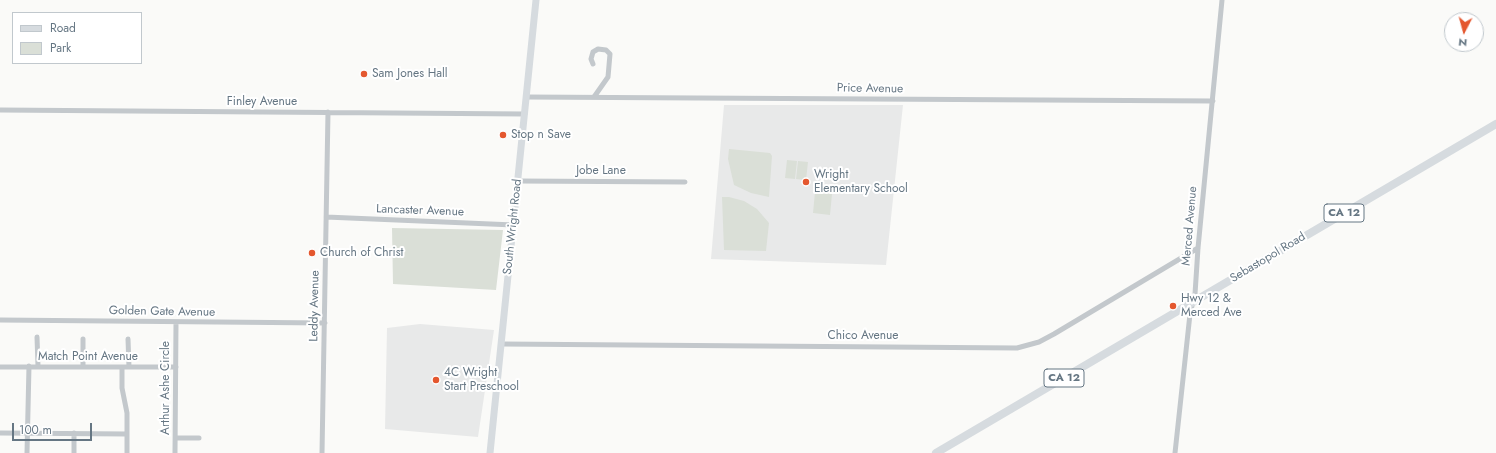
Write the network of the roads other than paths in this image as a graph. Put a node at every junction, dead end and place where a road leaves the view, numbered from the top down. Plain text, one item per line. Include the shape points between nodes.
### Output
1 (536, 0) edge
2 (1222, 0) edge
3 (593, 64) dead end
4 (526, 97) junction
5 (594, 97) junction
6 (1213, 101) junction
7 (0, 110) edge
8 (328, 112) junction
9 (525, 114) junction
10 (1496, 124) edge
11 (518, 181) junction
12 (685, 182) dead end
13 (326, 217) junction
14 (514, 225) junction
15 (1198, 248) junction
16 (1192, 303) junction
17 (0, 320) edge
18 (176, 323) junction
19 (325, 323) junction
20 (37, 337) dead end
21 (83, 339) dead end
22 (128, 339) dead end
23 (502, 344) junction
24 (29, 366) junction
25 (38, 366) junction
26 (83, 366) junction
27 (0, 367) edge
28 (122, 367) junction
29 (129, 367) junction
30 (176, 367) junction
31 (0, 433) edge
32 (28, 433) junction
33 (74, 434) junction
34 (127, 434) junction
35 (176, 438) junction
36 (199, 438) dead end
37 (28, 453) edge
38 (74, 453) edge
39 (127, 453) edge
40 (175, 453) edge
41 (322, 453) edge
42 (490, 453) edge
43 (936, 453) edge
44 (1175, 453) edge

1 - 4 main road, South Wright Road
2 - 6 street, Merced Avenue
3 - 5 street via 592,52 598,49 606,50 610,54 608,77
4 - 5 street, Price Avenue
4 - 9 main road, South Wright Road
5 - 6 street, Price Avenue
6 - 15 street, Merced Avenue
7 - 8 street, Finley Avenue
8 - 9 street, Finley Avenue
8 - 13 street, Leddy Avenue
9 - 11 main road, South Wright Road
10 - 16 main road, Sebastopol Road / CA 12
11 - 12 street, Jobe Lane
11 - 14 main road, South Wright Road
13 - 14 street, Lancaster Avenue
13 - 19 street, Leddy Avenue
14 - 23 main road, South Wright Road
15 - 16 street, Merced Avenue via 1195,294
15 - 23 street, Chico Avenue via 1054,334 1039,342 1017,348
16 - 43 main road, Sebastopol Road / CA 12
16 - 44 street, Merced Avenue
17 - 18 street, Golden Gate Avenue
18 - 19 street, Golden Gate Avenue
18 - 30 street, Arthur Ashe Circle
19 - 41 street, Leddy Avenue
20 - 25 street
21 - 26 street
22 - 29 street
23 - 42 main road, South Wright Road
24 - 25 street, Match Point Avenue
24 - 27 street, Match Point Avenue
24 - 32 street
25 - 26 street, Match Point Avenue
26 - 28 street, Match Point Avenue
28 - 29 street, Match Point Avenue
28 - 34 street
29 - 30 street, Match Point Avenue
30 - 35 street, Arthur Ashe Circle
31 - 32 street
32 - 33 street
32 - 37 street
33 - 34 street
33 - 38 street
34 - 39 street
35 - 36 street
35 - 40 street, Arthur Ashe Circle

